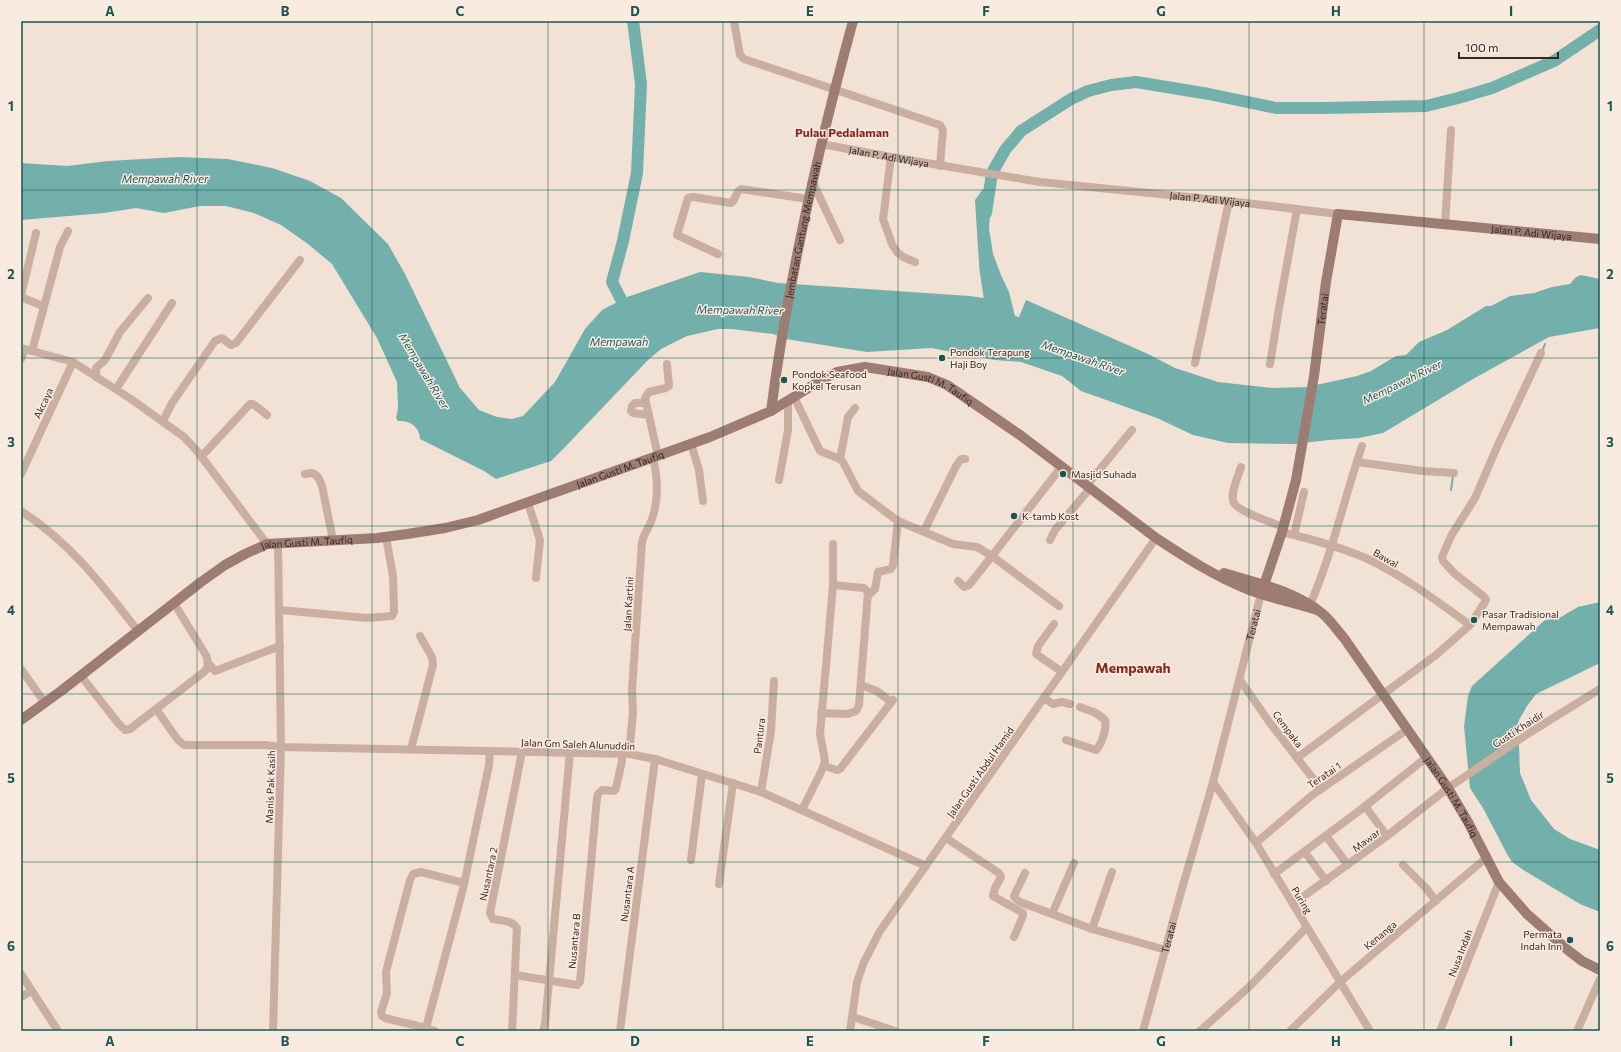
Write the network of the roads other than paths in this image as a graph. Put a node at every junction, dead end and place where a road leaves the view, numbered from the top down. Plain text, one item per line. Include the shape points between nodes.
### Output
1 (734, 21) edge
2 (853, 21) edge
3 (834, 88) junction
4 (1451, 130) dead end
5 (821, 144) junction
6 (891, 158) junction
7 (940, 166) junction
8 (812, 181) junction
9 (808, 199) junction
10 (1229, 201) junction
11 (1297, 209) junction
12 (1338, 214) junction
13 (1445, 224) junction
14 (68, 231) dead end
15 (36, 233) dead end
16 (1600, 239) edge
17 (840, 240) dead end
18 (718, 254) dead end
19 (300, 260) dead end
20 (915, 262) dead end
21 (21, 296) edge
22 (148, 298) dead end
23 (172, 304) dead end
24 (43, 306) junction
25 (26, 349) edge
26 (1540, 353) dead end
27 (21, 359) edge
28 (73, 362) junction
29 (1195, 363) dead end
30 (667, 364) dead end
31 (1270, 364) dead end
32 (96, 377) junction
33 (116, 390) junction
34 (791, 399) junction
35 (645, 403) junction
36 (855, 408) dead end
37 (771, 411) junction
38 (266, 415) dead end
39 (649, 415) junction
40 (163, 421) junction
41 (1132, 430) dead end
42 (691, 444) junction
43 (1362, 446) dead end
44 (201, 457) junction
45 (656, 457) junction
46 (965, 458) dead end
47 (840, 459) junction
48 (1356, 462) junction
49 (1062, 466) junction
50 (1241, 467) dead end
51 (1454, 473) dead end
52 (21, 474) edge
53 (305, 474) dead end
54 (779, 480) dead end
55 (1089, 486) junction
56 (1304, 492) dead end
57 (703, 501) dead end
58 (528, 503) junction
59 (21, 511) edge
60 (898, 521) junction
61 (1283, 530) junction
62 (924, 531) junction
63 (1294, 535) junction
64 (386, 537) junction
65 (1156, 538) junction
66 (333, 540) junction
67 (1050, 540) dead end
68 (267, 544) junction
69 (278, 544) junction
70 (833, 544) dead end
71 (1331, 546) junction
72 (992, 556) junction
73 (536, 578) dead end
74 (958, 581) dead end
75 (833, 585) junction
76 (1263, 589) junction
77 (869, 595) junction
78 (174, 603) junction
79 (1059, 606) dead end
80 (1312, 607) junction
81 (280, 610) junction
82 (1054, 624) dead end
83 (1470, 625) junction
84 (138, 631) junction
85 (420, 636) dead end
86 (280, 646) junction
87 (208, 663) junction
88 (21, 669) edge
89 (1062, 672) junction
90 (81, 676) junction
91 (1240, 680) junction
92 (774, 681) dead end
93 (861, 685) junction
94 (1600, 689) edge
95 (1383, 694) junction
96 (1044, 698) junction
97 (45, 703) junction
98 (1070, 704) dead end
99 (1080, 707) dead end
100 (156, 709) junction
101 (821, 713) junction
102 (21, 720) edge
103 (1408, 729) junction
104 (1066, 740) dead end
105 (281, 747) junction
106 (411, 749) junction
107 (490, 751) junction
108 (522, 752) junction
109 (570, 752) junction
110 (625, 754) junction
111 (1427, 757) junction
112 (1297, 758) junction
113 (655, 759) junction
114 (824, 766) junction
115 (702, 774) junction
116 (1213, 782) junction
117 (733, 784) junction
118 (1448, 788) junction
119 (1321, 789) junction
120 (761, 792) junction
121 (1365, 806) junction
122 (802, 810) junction
123 (1326, 836) junction
124 (1387, 836) junction
125 (946, 838) junction
126 (1256, 843) junction
127 (1305, 852) junction
128 (1486, 858) junction
129 (692, 860) dead end
130 (1074, 863) dead end
131 (1348, 865) junction
132 (1403, 865) dead end
133 (926, 866) junction
134 (1112, 872) dead end
135 (1025, 873) dead end
136 (1274, 874) junction
137 (1326, 881) junction
138 (1499, 882) junction
139 (464, 883) junction
140 (719, 884) dead end
141 (1436, 901) junction
142 (1293, 904) junction
143 (1052, 914) junction
144 (1306, 928) junction
145 (1092, 929) junction
146 (1014, 937) dead end
147 (1166, 950) junction
148 (1600, 970) edge
149 (21, 974) edge
150 (515, 975) junction
151 (1600, 979) edge
152 (550, 980) junction
153 (1340, 982) junction
154 (31, 991) junction
155 (21, 997) edge
156 (853, 1017) junction
157 (426, 1028) junction
158 (58, 1031) edge
159 (274, 1031) edge
160 (435, 1031) edge
161 (512, 1031) edge
162 (543, 1031) edge
163 (620, 1031) edge
164 (850, 1031) edge
165 (895, 1031) edge
166 (1143, 1031) edge
167 (1200, 1031) edge
168 (1290, 1031) edge
169 (1370, 1031) edge
170 (1440, 1031) edge
171 (1577, 1031) edge

1 - 3 street via 740,55 744,59
2 - 3 main road, Jembatan Gantung Mempawah
3 - 5 main road, Jembatan Gantung Mempawah
3 - 7 street via 940,125 943,130
4 - 13 street
5 - 6 street, Jalan P. Adi Wijaya
5 - 8 main road, Jembatan Gantung Mempawah
6 - 7 street, Jalan P. Adi Wijaya
6 - 20 street via 884,220 896,252 903,258
7 - 10 street, Jalan P. Adi Wijaya via 1040,182
8 - 9 main road, Jembatan Gantung Mempawah
8 - 17 street
9 - 18 street via 741,189 732,203 688,198 677,235
9 - 37 main road, Jembatan Gantung Mempawah
10 - 11 street, Jalan P. Adi Wijaya
10 - 29 street
11 - 12 street, Jalan P. Adi Wijaya
11 - 31 street
12 - 13 main road, Jalan P. Adi Wijaya
12 - 61 main road, Teratai via 1304,440
13 - 16 main road, Jalan P. Adi Wijaya
14 - 24 street via 60,246
15 - 21 street
19 - 40 street via 236,342 231,345 222,338 214,341 172,403
21 - 24 street
22 - 32 street via 120,332 105,360 96,368
23 - 33 street
24 - 25 street
25 - 27 street
25 - 28 street
26 - 83 street via 1475,498 1451,536 1442,557 1442,562 1486,599
28 - 32 street
28 - 52 street, Akcaya
30 - 35 street via 669,386 649,392
32 - 33 street
33 - 40 street
34 - 37 main road, Jalan Gusti M. Taufiq
34 - 47 street via 820,452
34 - 49 main road, Jalan Gusti M. Taufiq via 837,372 866,367 928,377 958,391
34 - 54 street
35 - 39 street, Jalan Kartini
35 - 39 street via 635,403 631,411
36 - 47 street via 848,417
37 - 42 main road, Jalan Gusti M. Taufiq
38 - 44 street via 250,404
39 - 45 street, Jalan Kartini
40 - 44 street via 184,438
41 - 55 street
42 - 45 main road, Jalan Gusti M. Taufiq
42 - 57 street via 699,470
43 - 48 street
44 - 68 street
45 - 58 main road, Jalan Gusti M. Taufiq
45 - 110 street, Jalan Kartini via 658,486 652,520 642,542 632,713
46 - 62 street via 956,466
47 - 60 street via 858,491
48 - 51 street
48 - 71 street
49 - 55 main road, Jalan Gusti M. Taufiq
49 - 72 street
50 - 61 street, Bawal via 1233,495 1234,504
53 - 66 street via 314,473 321,482
55 - 65 main road, Jalan Gusti M. Taufiq
55 - 67 street
56 - 63 street
58 - 64 main road, Jalan Gusti M. Taufiq via 472,522
58 - 73 street via 540,540
59 - 84 street via 44,527 81,560
60 - 62 street
60 - 77 street via 894,565 891,569 878,572 875,589
61 - 63 street, Bawal
61 - 76 main road, Teratai
62 - 72 street via 953,544 977,547
63 - 71 street, Bawal
64 - 66 main road, Jalan Gusti M. Taufiq
64 - 81 street via 393,576 392,616 368,618
65 - 76 main road, Jalan Gusti M. Taufiq via 1204,568
65 - 89 street, Jalan Gusti Abdul Hamid
66 - 69 main road, Jalan Gusti M. Taufiq
68 - 69 main road, Jalan Gusti M. Taufiq
68 - 78 main road, Jalan Gusti M. Taufiq via 225,565
69 - 81 street, Manis Pak Kasih
70 - 75 street
71 - 80 street
71 - 83 street, Bawal via 1370,560 1411,584
72 - 74 street via 969,585 964,586
72 - 79 street
75 - 77 street via 864,588
75 - 101 street
76 - 80 main road, Jalan Gusti M. Taufiq via 1286,602
76 - 91 street, Teratai
77 - 93 street
78 - 84 main road, Jalan Gusti M. Taufiq
78 - 87 street via 207,657
80 - 95 main road, Jalan Gusti M. Taufiq via 1329,620 1344,638
81 - 86 street, Manis Pak Kasih
82 - 89 street via 1038,646 1036,654
83 - 95 street via 1436,655
84 - 90 main road, Jalan Gusti M. Taufiq
85 - 106 street via 432,657 432,665
86 - 87 street via 215,671
86 - 105 street, Manis Pak Kasih
87 - 100 street via 207,670
88 - 97 street
89 - 96 street, Jalan Gusti Abdul Hamid
90 - 97 main road, Jalan Gusti M. Taufiq
90 - 100 street via 125,730
91 - 112 street, Cempaka
91 - 116 street, Teratai
92 - 120 street, Pantura
93 - 101 street via 859,705 852,713
93 - 114 street via 877,691 892,701 840,769
94 - 118 street, Gusti Khaidir
95 - 103 main road, Jalan Gusti M. Taufiq
95 - 112 street
96 - 98 street via 1053,704
96 - 125 street, Jalan Gusti Abdul Hamid
97 - 102 main road, Jalan Gusti M. Taufiq
99 - 104 street via 1101,715 1105,720 1100,746 1096,750
100 - 105 street, Jalan Gm Saleh Alunuddin via 184,745
101 - 114 street via 820,734 825,757
103 - 111 main road, Jalan Gusti M. Taufiq
103 - 119 street, Teratai 1
105 - 106 street, Jalan Gm Saleh Alunuddin
105 - 159 street, Manis Pak Kasih
106 - 107 street, Jalan Gm Saleh Alunuddin
107 - 108 street, Jalan Gm Saleh Alunuddin
107 - 139 street
108 - 109 street, Jalan Gm Saleh Alunuddin
108 - 150 street, Nusantara 2 via 490,913 493,919 511,922 516,926
109 - 110 street, Jalan Gm Saleh Alunuddin
109 - 152 street, Nusantara B
110 - 113 street, Jalan Gm Saleh Alunuddin
110 - 152 street, Nusantara B via 616,788 614,791 602,790 596,798 580,982 577,985
111 - 118 main road, Jalan Gusti M. Taufiq
111 - 121 street
112 - 119 street, Cempaka
113 - 115 street, Jalan Gm Saleh Alunuddin
113 - 163 street, Nusantara A
114 - 122 street
115 - 117 street, Jalan Gm Saleh Alunuddin
115 - 129 street
116 - 126 street, Puring
116 - 147 street, Teratai
117 - 120 street, Jalan Gm Saleh Alunuddin
117 - 140 street
118 - 124 street, Mawar
118 - 128 main road, Jalan Gusti M. Taufiq
119 - 126 street, Teratai 1
120 - 122 street, Jalan Gm Saleh Alunuddin
121 - 123 street
121 - 124 street
122 - 133 street, Jalan Gm Saleh Alunuddin
123 - 127 street
123 - 131 street
124 - 131 street, Mawar
125 - 133 street, Jalan Gusti Abdul Hamid
125 - 146 street via 999,873 1001,877 993,896 1023,913
126 - 136 street, Puring
127 - 136 street
127 - 137 street
128 - 138 main road, Jalan Gusti M. Taufiq
128 - 141 street, Kenanga
130 - 143 street
131 - 137 street, Mawar
132 - 141 street
133 - 156 street, Jalan Gusti Abdul Hamid via 872,946 857,982
134 - 145 street
135 - 143 street via 1015,898
136 - 142 street, Puring
137 - 142 street, Mawar
138 - 148 main road, Jalan Gusti M. Taufiq via 1527,914 1582,962
138 - 170 street, Nusa Indah
139 - 157 street
139 - 157 street via 421,872 413,874 392,946 386,972 387,993 382,1016
141 - 153 street, Kenanga
142 - 144 street, Puring
143 - 145 street
144 - 153 street, Puring
144 - 167 street via 1249,987
145 - 147 street
147 - 166 street, Teratai
149 - 154 street
150 - 152 street
150 - 161 street, Nusantara 2
151 - 171 street
152 - 162 street
153 - 168 street, Kenanga
153 - 169 street, Puring
154 - 155 street
154 - 158 street
156 - 164 street, Jalan Gusti Abdul Hamid
156 - 165 street
157 - 160 street

